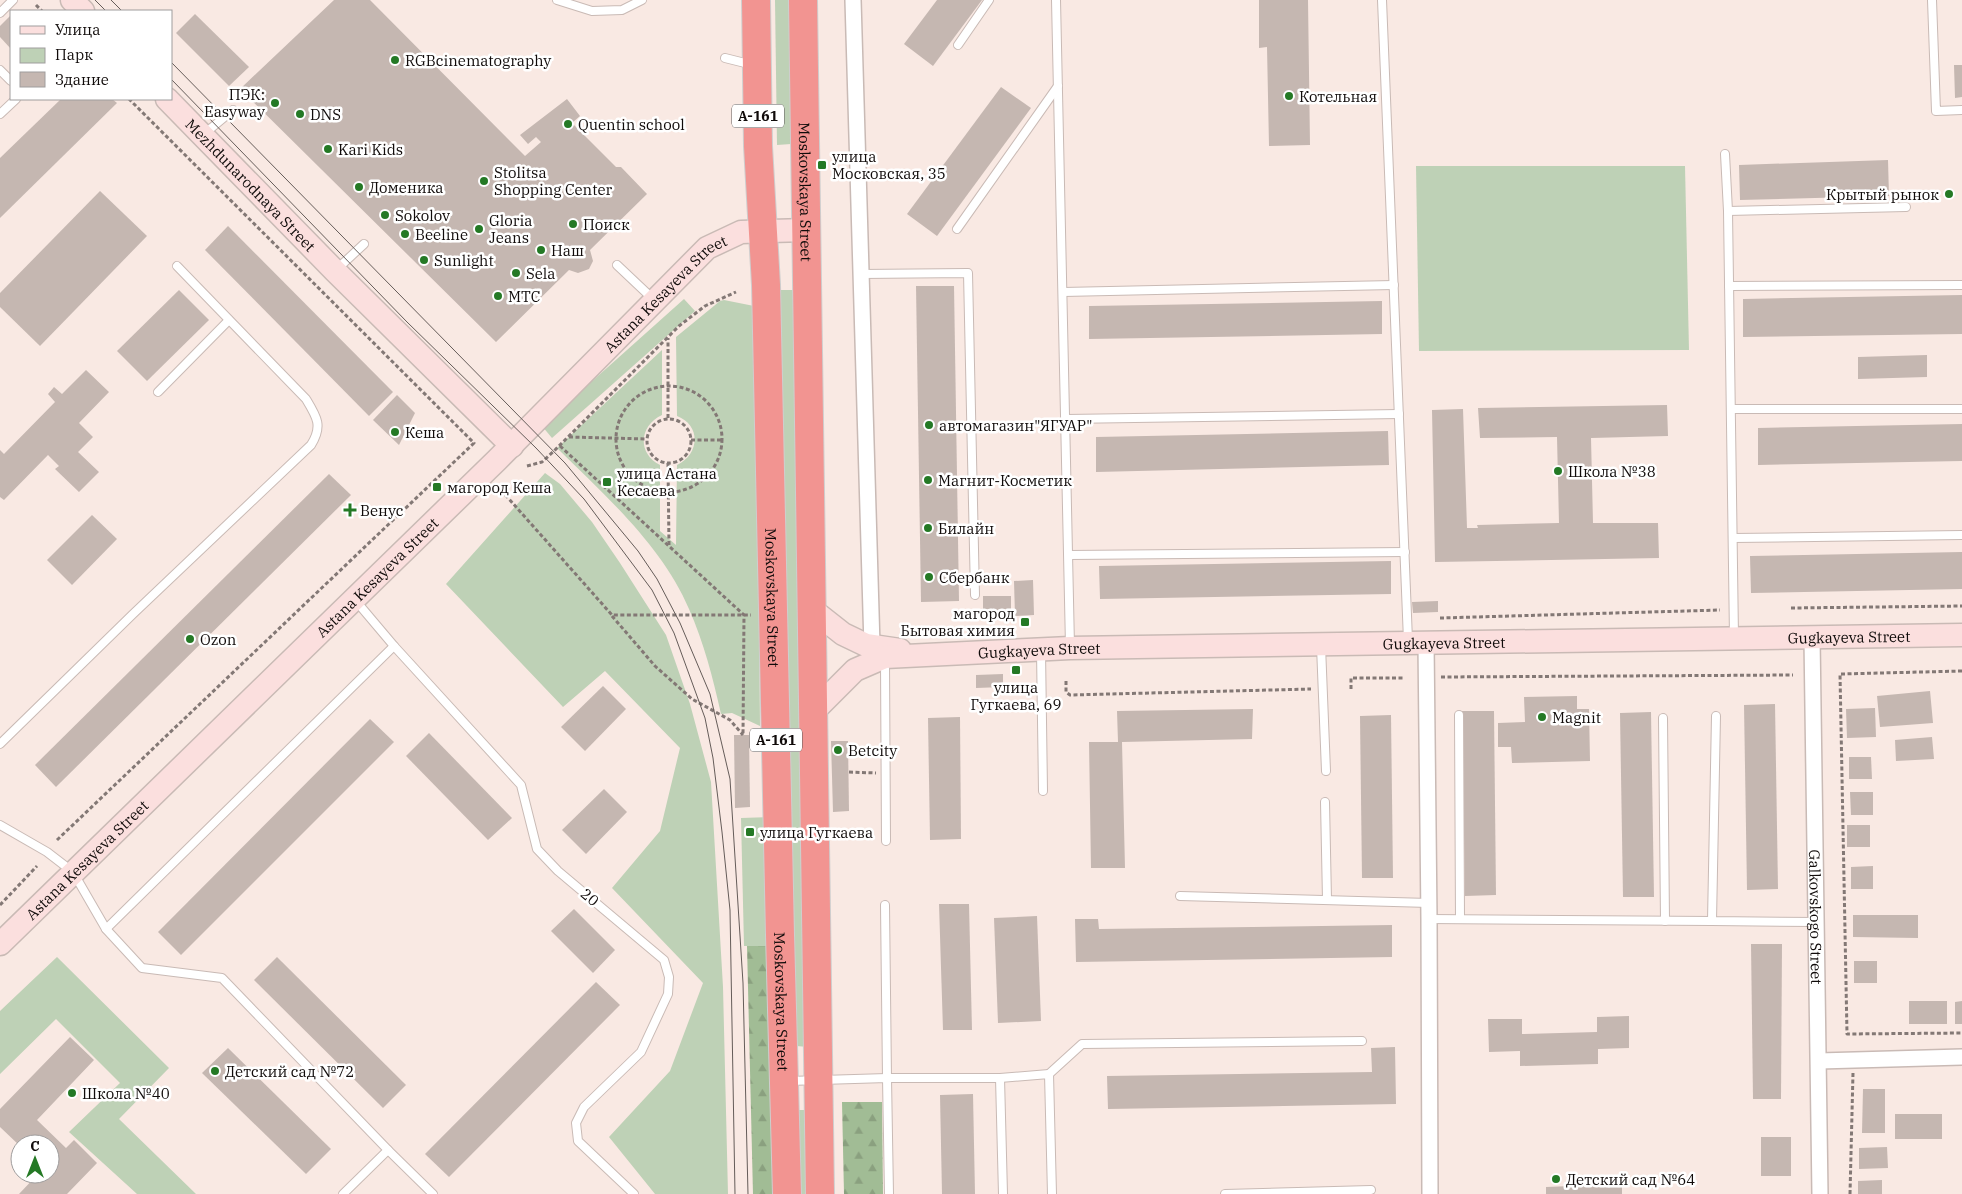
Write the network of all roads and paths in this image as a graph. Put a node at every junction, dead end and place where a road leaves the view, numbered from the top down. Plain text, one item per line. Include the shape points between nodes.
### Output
1 (13, 0) edge
2 (72, 0) edge
3 (556, 0) edge
4 (642, 0) edge
5 (803, 0) edge
6 (853, 0) edge
7 (989, 0) edge
8 (1056, 0) edge
9 (1382, 0) edge
10 (1932, 0) edge
11 (755, 1) edge
12 (36, 5) dead end
13 (41, 10) edge
14 (82, 10) edge
15 (0, 13) edge
16 (958, 45) dead end
17 (726, 58) dead end
18 (758, 66) junction
19 (0, 70) edge
20 (10, 80) edge
21 (1058, 85) junction
22 (15, 100) edge
23 (130, 100) edge
24 (168, 100) edge
25 (233, 110) dead end
26 (1962, 110) edge
27 (0, 114) edge
28 (202, 136) junction
29 (1725, 154) dead end
30 (1906, 207) dead end
31 (1728, 211) junction
32 (957, 229) dead end
33 (806, 230) junction
34 (763, 232) junction
35 (364, 244) dead end
36 (617, 265) dead end
37 (177, 266) dead end
38 (335, 271) junction
39 (861, 274) junction
40 (1962, 284) edge
41 (1394, 285) junction
42 (1729, 286) junction
43 (736, 292) dead end
44 (1063, 292) junction
45 (655, 300) junction
46 (230, 320) junction
47 (668, 338) junction
48 (668, 386) junction
49 (158, 392) dead end
50 (1731, 409) junction
51 (1962, 409) edge
52 (1399, 414) junction
53 (668, 418) junction
54 (1066, 419) junction
55 (568, 437) junction
56 (616, 438) junction
57 (646, 439) junction
58 (691, 440) junction
59 (722, 440) junction
60 (512, 446) junction
61 (560, 446) junction
62 (668, 463) junction
63 (527, 466) dead end
64 (501, 490) dead end
65 (669, 492) junction
66 (1962, 536) edge
67 (1733, 538) junction
68 (670, 547) junction
69 (1405, 552) junction
70 (1069, 555) junction
71 (975, 595) dead end
72 (354, 599) junction
73 (1962, 606) edge
74 (810, 608) junction
75 (1791, 608) dead end
76 (1720, 610) dead end
77 (774, 614) junction
78 (612, 615) junction
79 (744, 615) junction
80 (1440, 618) dead end
81 (1962, 635) edge
82 (1734, 638) junction
83 (1812, 638) junction
84 (1417, 643) junction
85 (1321, 644) junction
86 (394, 646) junction
87 (1070, 648) junction
88 (1040, 649) junction
89 (878, 652) junction
90 (1962, 671) edge
91 (1793, 675) dead end
92 (1441, 677) dead end
93 (1402, 678) dead end
94 (1066, 681) dead end
95 (1315, 689) dead end
96 (1351, 689) dead end
97 (814, 711) junction
98 (1459, 714) dead end
99 (1716, 716) dead end
100 (1663, 718) dead end
101 (0, 744) edge
102 (1326, 770) dead end
103 (849, 772) dead end
104 (885, 773) junction
105 (1043, 791) dead end
106 (1325, 802) dead end
107 (0, 824) edge
108 (56, 840) dead end
109 (886, 842) dead end
110 (37, 866) dead end
111 (73, 872) junction
112 (1180, 896) dead end
113 (1327, 900) junction
114 (1429, 903) junction
115 (885, 904) dead end
116 (0, 905) edge
117 (1430, 919) junction
118 (1460, 919) junction
119 (1665, 921) junction
120 (1712, 921) junction
121 (1817, 922) junction
122 (106, 929) junction
123 (0, 944) edge
124 (1962, 1033) edge
125 (1362, 1041) dead end
126 (1962, 1057) edge
127 (1819, 1062) junction
128 (1853, 1073) dead end
129 (1049, 1074) junction
130 (887, 1078) junction
131 (1000, 1078) junction
132 (819, 1080) junction
133 (785, 1081) junction
134 (388, 1150) junction
135 (1371, 1190) dead end
136 (342, 1194) edge
137 (433, 1194) edge
138 (634, 1194) edge
139 (787, 1194) edge
140 (820, 1194) edge
141 (888, 1194) edge
142 (1003, 1194) edge
143 (1052, 1194) edge
144 (1225, 1194) edge
145 (1430, 1194) edge
146 (1820, 1194) edge
147 (1850, 1194) edge

1 - 15 lane
2 - 14 street
3 - 4 lane via 592,11 622,10
5 - 33 highway, Moskovskaya Street / А-161
6 - 39 street
7 - 16 lane
8 - 21 lane
9 - 41 lane
10 - 26 lane via 1936,111
11 - 18 highway, Moskovskaya Street / А-161
12 - 13 path
17 - 18 lane
18 - 34 highway, Moskovskaya Street / А-161
19 - 20 lane
21 - 32 lane
21 - 44 lane
22 - 27 lane
23 - 108 path via 474,443
24 - 28 street, Mezhdunarodnaya Street
25 - 28 lane
28 - 38 street, Mezhdunarodnaya Street
29 - 31 lane
30 - 31 lane
31 - 42 lane
33 - 34 street
33 - 74 highway, Moskovskaya Street / А-161
34 - 45 street, Astana Kesayeva Street via 742,232 707,248
34 - 77 highway, Moskovskaya Street / А-161
35 - 38 lane
36 - 45 lane
37 - 46 lane
38 - 60 street, Mezhdunarodnaya Street
39 - 71 lane via 968,273
39 - 89 street
40 - 42 lane
41 - 44 lane
41 - 52 lane
42 - 50 lane
43 - 47 path via 704,306
44 - 54 lane
45 - 60 street, Astana Kesayeva Street
46 - 49 lane
46 - 101 lane via 306,399 318,424 317,435 311,445
47 - 48 path
47 - 55 path
48 - 53 path
48 - 56 path via 642,393 628,405 619,420
48 - 59 path via 685,388 707,402 717,416
50 - 51 lane
50 - 67 lane
52 - 54 lane
52 - 69 lane
53 - 57 path via 653,425
53 - 58 path via 684,424
54 - 70 lane
55 - 56 path
55 - 61 path
56 - 57 path
56 - 65 path via 621,463 631,476 645,486
57 - 62 path via 652,456
58 - 59 path
58 - 62 path via 685,456
59 - 65 path via 719,456 706,477 686,490
60 - 72 street, Astana Kesayeva Street
61 - 63 path via 542,462
61 - 68 path
62 - 65 path
64 - 78 path
65 - 68 path
66 - 67 lane
67 - 82 lane
68 - 79 path
69 - 70 lane
69 - 84 lane
70 - 87 lane
72 - 86 lane, 20
72 - 111 street, Astana Kesayeva Street
73 - 75 path
74 - 89 street, Gugkayeva Street via 843,634
74 - 97 highway, Moskovskaya Street / А-161
76 - 80 path
77 - 79 path
77 - 133 highway, Moskovskaya Street / А-161
78 - 79 path
78 - 79 path via 655,666 692,699 730,720 743,735
81 - 83 street, Gugkayeva Street
82 - 83 street, Gugkayeva Street
82 - 84 street, Gugkayeva Street
83 - 121 street, Galkovskogo Street
84 - 85 street, Gugkayeva Street
84 - 114 street
85 - 87 street, Gugkayeva Street
85 - 102 lane
86 - 122 lane
86 - 138 lane, 20 via 521,785 537,849 558,871 664,960 669,977 668,994 641,1052 584,1107 576,1123 578,1141
87 - 88 street, Gugkayeva Street
88 - 89 street, Gugkayeva Street via 926,654
88 - 105 lane
89 - 97 street
89 - 104 lane
90 - 124 path via 1840,674 1847,1034
91 - 92 path
93 - 96 path via 1351,678
94 - 95 path via 1066,692 1070,695
97 - 132 highway, Moskovskaya Street / А-161
98 - 118 lane
99 - 120 lane
100 - 119 lane
103 - 104 path
104 - 109 lane
106 - 113 lane
107 - 111 lane
110 - 116 path
111 - 122 lane
111 - 123 street, Astana Kesayeva Street
112 - 113 lane
113 - 114 lane
114 - 117 street
115 - 130 lane
117 - 118 lane
117 - 145 street
118 - 119 lane
119 - 120 lane
120 - 121 lane
121 - 127 street, Galkovskogo Street
122 - 134 lane via 142,968 222,978
125 - 129 lane via 1082,1044
126 - 127 street
127 - 146 street, Galkovskogo Street
128 - 147 path
129 - 131 lane
129 - 143 lane
130 - 131 lane
130 - 132 lane
130 - 141 lane
131 - 142 lane
132 - 133 lane
132 - 140 highway, Moskovskaya Street / А-161
133 - 139 highway, Moskovskaya Street / А-161
134 - 136 lane
134 - 137 lane
135 - 144 lane

